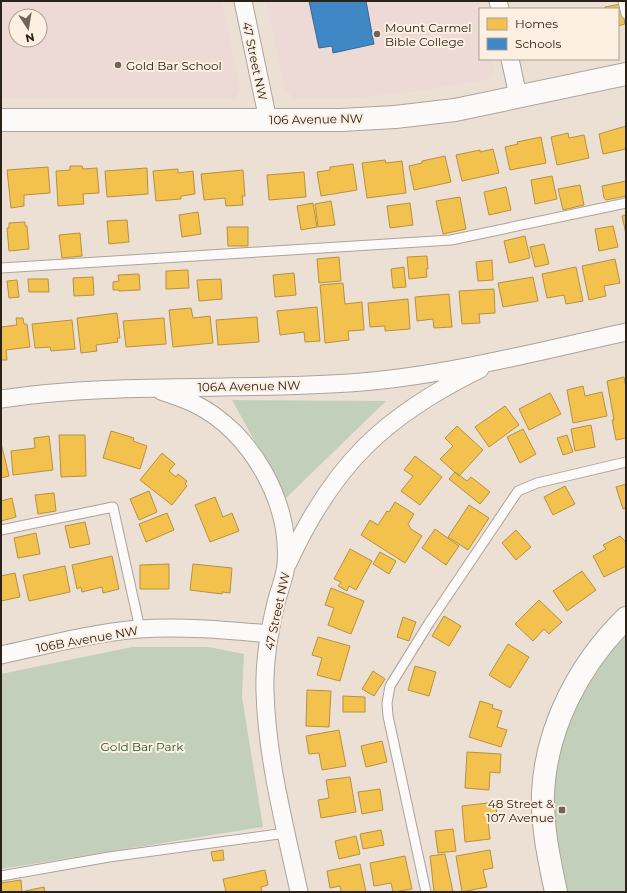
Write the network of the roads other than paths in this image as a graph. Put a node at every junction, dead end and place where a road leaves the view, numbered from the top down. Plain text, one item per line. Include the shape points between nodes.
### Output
1 (243, 1) edge
2 (623, 1) edge
3 (626, 14) edge
4 (510, 60) edge
5 (626, 74) edge
6 (518, 96) junction
7 (1, 120) edge
8 (268, 120) junction
9 (626, 203) edge
10 (1, 268) edge
11 (626, 332) edge
12 (496, 361) junction
13 (154, 388) junction
14 (1, 399) edge
15 (626, 462) edge
16 (1, 530) edge
17 (286, 566) junction
18 (626, 618) edge
19 (140, 629) junction
20 (270, 634) junction
21 (1, 655) edge
22 (286, 833) junction
23 (1, 876) edge
24 (299, 892) edge
25 (426, 892) edge
26 (556, 892) edge

1 - 8 street, 47 Street NW
2 - 3 lane
4 - 6 street
5 - 6 street, 106 Avenue NW
6 - 8 street, 106 Avenue NW via 455,110 395,117
7 - 8 street, 106 Avenue NW
9 - 10 lane via 451,240
11 - 12 street, 106A Avenue NW
12 - 13 street, 106A Avenue NW via 397,378 349,383
12 - 17 street, 106A Avenue NW via 421,401 376,436 325,493
13 - 14 street, 106A Avenue NW
13 - 17 street, 47 Street NW via 206,411 228,428 249,451 266,477 281,517
15 - 25 lane via 537,483 518,491 390,686 388,716
16 - 19 lane via 113,507
17 - 20 street, 47 Street NW
18 - 26 street via 608,636 579,677 550,746 543,792 547,847
19 - 20 street, 106B Avenue NW via 195,628
19 - 21 street, 106B Avenue NW via 100,634
20 - 22 street, 47 Street NW via 265,690 267,734
22 - 23 lane via 109,857
22 - 24 street, 47 Street NW

